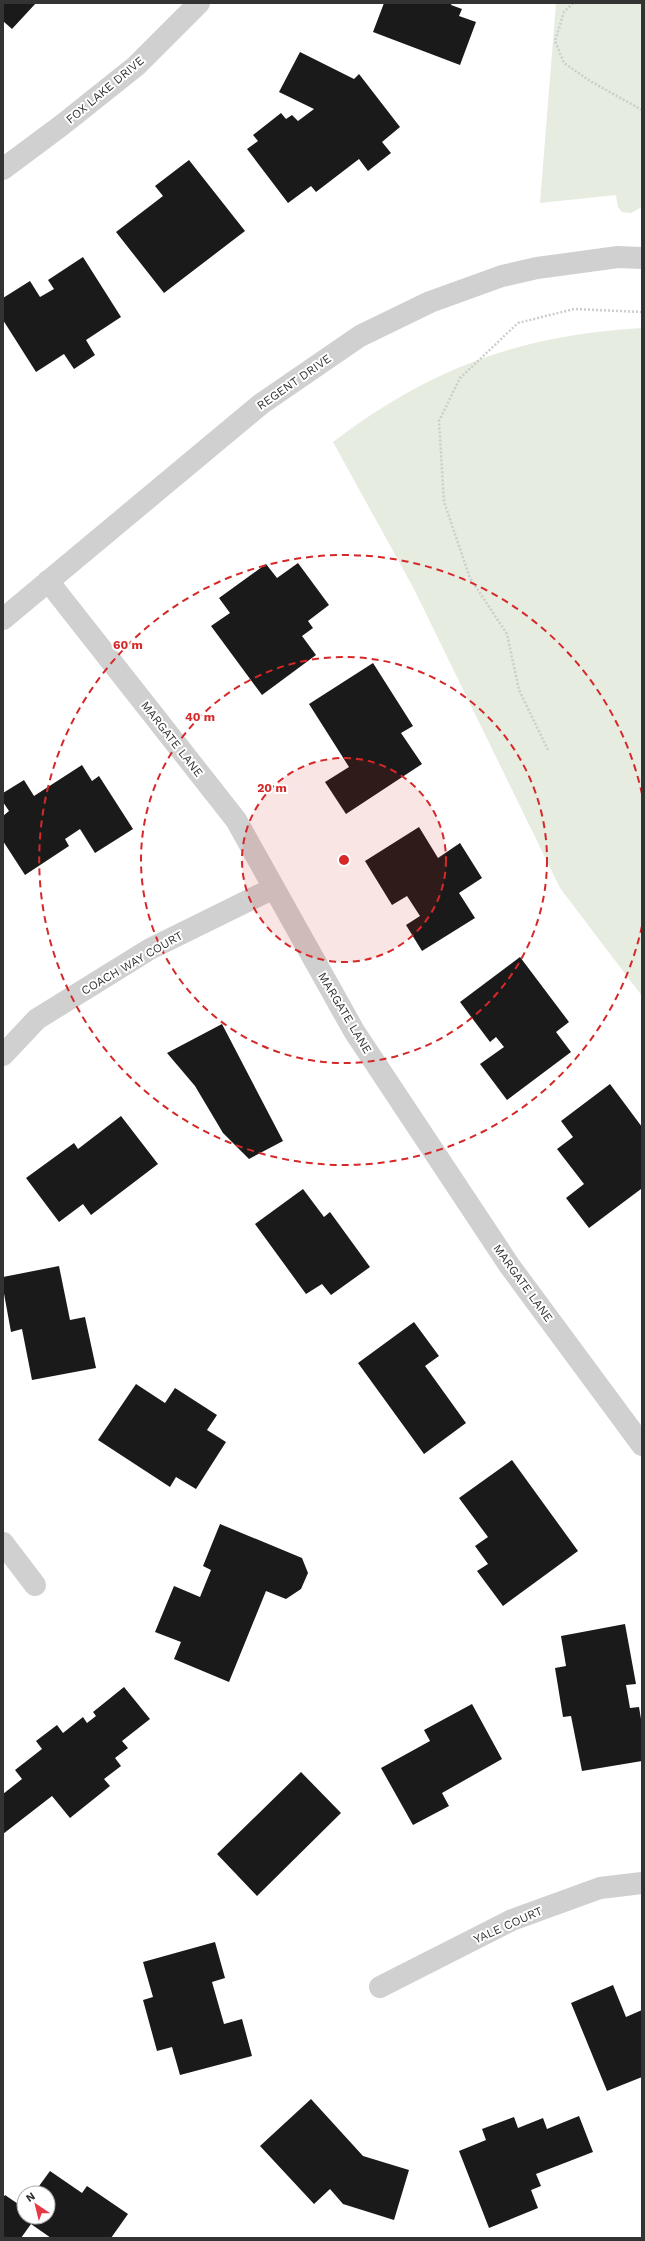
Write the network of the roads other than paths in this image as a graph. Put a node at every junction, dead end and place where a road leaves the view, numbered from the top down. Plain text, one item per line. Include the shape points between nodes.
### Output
1 (199, 3) edge
2 (3, 169) edge
3 (642, 258) edge
4 (48, 581) junction
5 (3, 619) edge
6 (274, 888) junction
7 (3, 1055) edge
8 (642, 1445) edge
9 (3, 1543) edge
10 (35, 1584) dead end
11 (642, 1883) edge
12 (380, 1987) dead end

1 - 2 street, FOX LAKE DRIVE via 136,66
3 - 4 street, REGENT DRIVE via 618,257 537,268 502,276 430,302 360,336 261,404
4 - 5 street, REGENT DRIVE
4 - 6 street, MARGATE LANE via 236,820
6 - 7 street, COACH WAY COURT via 150,950 37,1019
6 - 8 street, MARGATE LANE via 367,1050 509,1265
9 - 10 street
11 - 12 street, YALE COURT via 600,1888 512,1920

